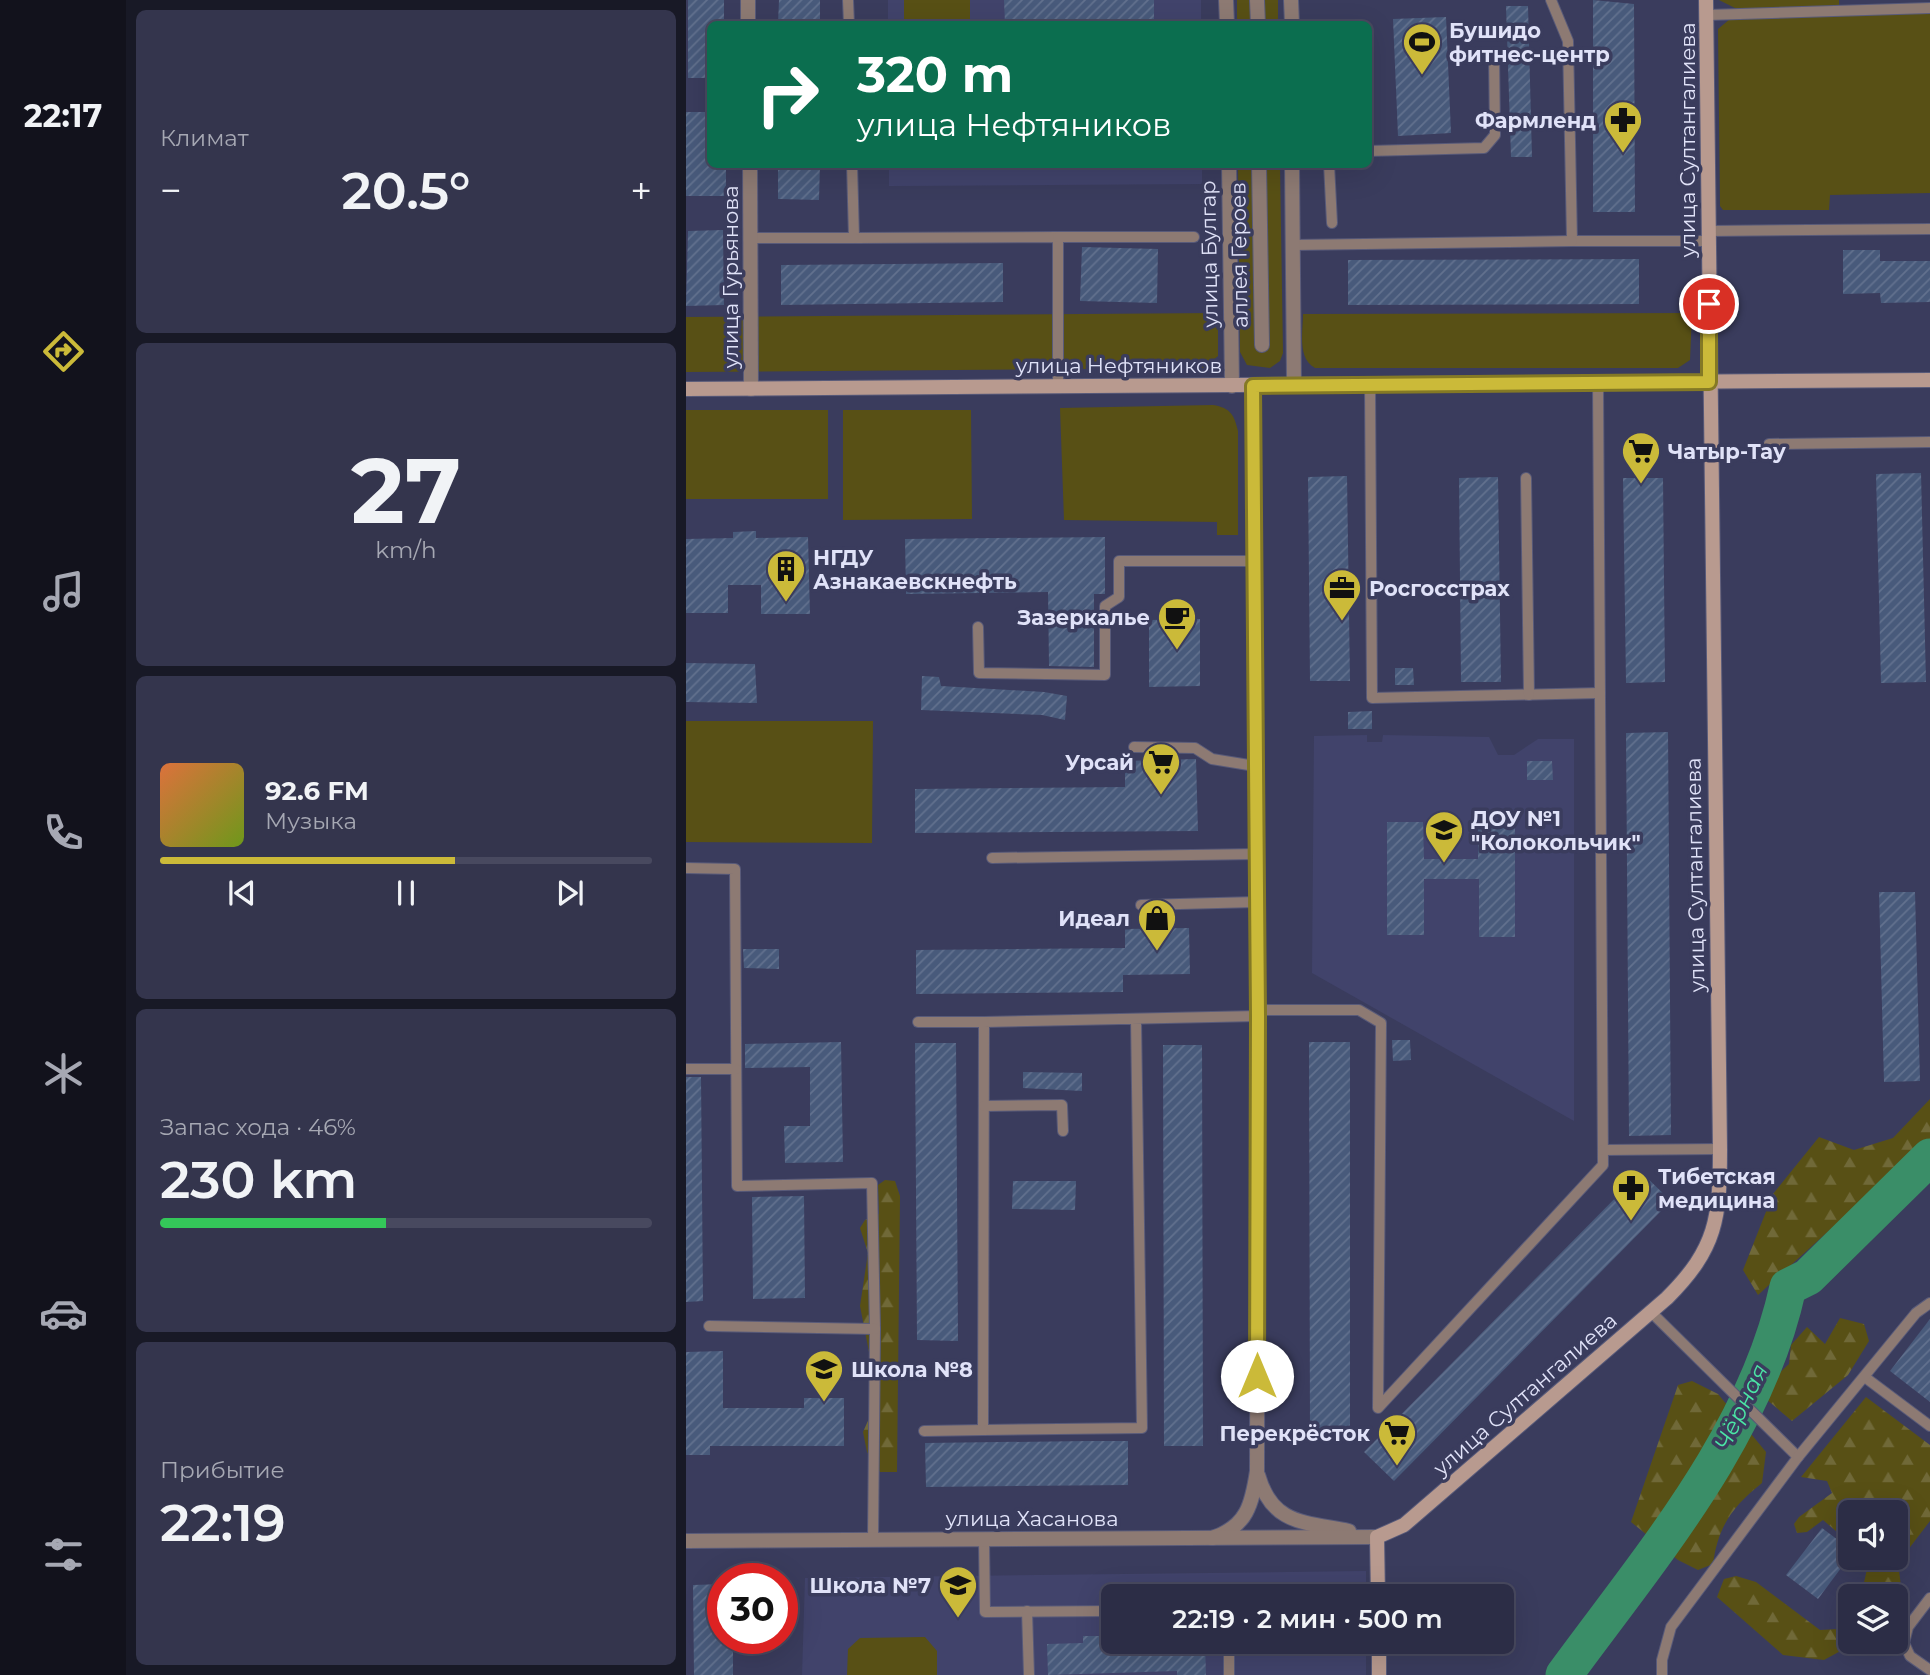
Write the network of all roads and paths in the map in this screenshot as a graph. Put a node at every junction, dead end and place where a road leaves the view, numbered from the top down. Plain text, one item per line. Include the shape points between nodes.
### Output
1 (748, 0) edge
2 (848, 0) edge
3 (1226, 0) edge
4 (1258, 0) edge
5 (1291, 0) edge
6 (1551, 0) edge
7 (1706, 0) edge
8 (1930, 8) edge
9 (1707, 15) junction
10 (748, 21) edge
11 (849, 21) edge
12 (1227, 21) edge
13 (1258, 21) edge
14 (1292, 21) edge
15 (1494, 53) dead end
16 (1372, 151) edge
17 (750, 168) edge
18 (852, 168) edge
19 (1229, 168) edge
20 (1259, 168) edge
21 (1292, 168) edge
22 (1329, 168) edge
23 (1332, 223) dead end
24 (1930, 229) edge
25 (1708, 236) junction
26 (854, 237) junction
27 (1058, 237) junction
28 (1194, 237) dead end
29 (751, 238) junction
30 (1572, 241) junction
31 (1292, 245) junction
32 (1262, 345) dead end
33 (1930, 380) edge
34 (1709, 382) junction
35 (1598, 383) junction
36 (1294, 385) junction
37 (1370, 385) junction
38 (1232, 386) junction
39 (1253, 386) junction
40 (1058, 387) junction
41 (686, 389) edge
42 (751, 389) junction
43 (1930, 442) edge
44 (1769, 444) dead end
45 (1525, 478) dead end
46 (1254, 561) junction
47 (978, 627) dead end
48 (1600, 693) junction
49 (1529, 695) junction
50 (1134, 747) dead end
51 (1255, 766) junction
52 (1256, 854) junction
53 (992, 858) dead end
54 (686, 868) edge
55 (1256, 902) junction
56 (1141, 905) dead end
57 (1258, 1013) junction
58 (1136, 1018) junction
59 (918, 1022) dead end
60 (984, 1022) junction
61 (686, 1069) edge
62 (736, 1069) junction
63 (984, 1105) junction
64 (1063, 1131) dead end
65 (1720, 1149) junction
66 (1603, 1150) junction
67 (1930, 1303) edge
68 (1651, 1312) junction
69 (709, 1326) dead end
70 (875, 1329) junction
71 (1866, 1378) junction
72 (1930, 1426) edge
73 (983, 1430) junction
74 (924, 1432) dead end
75 (1798, 1457) junction
76 (1257, 1471) junction
77 (1377, 1536) junction
78 (1212, 1538) junction
79 (873, 1540) junction
80 (984, 1540) junction
81 (686, 1541) edge
82 (1378, 1584) edge
83 (1930, 1598) edge
84 (1027, 1611) junction
85 (1101, 1611) edge
86 (1229, 1654) edge
87 (1378, 1654) edge
88 (1930, 1670) edge
89 (1029, 1675) edge
90 (1229, 1675) edge
91 (1379, 1675) edge
92 (1662, 1675) edge

1 - 10 street
2 - 11 lane
3 - 12 street
4 - 13 street
5 - 14 street
6 - 30 lane via 1568,41
7 - 9 street, улица Султангалиева
8 - 9 lane
9 - 25 street, улица Султангалиева
15 - 16 lane via 1496,127 1490,144 1484,148
17 - 29 street, улица Гурьянова
18 - 26 lane
19 - 38 street, улица Булгар
20 - 32 street, аллея Героев
21 - 31 street
22 - 23 lane
24 - 25 lane
25 - 30 lane
25 - 34 street, улица Султангалиева
26 - 27 lane
26 - 29 lane
27 - 28 lane
27 - 40 lane
29 - 42 street, улица Гурьянова
30 - 31 lane
31 - 36 street
33 - 34 street, улица Нефтяников
34 - 35 street, улица Нефтяников
34 - 65 street, улица Султангалиева
35 - 37 street, улица Нефтяников
35 - 48 lane
36 - 37 street, улица Нефтяников
36 - 39 street, улица Нефтяников
37 - 49 lane via 1372,698
38 - 39 street, улица Нефтяников
38 - 40 street, улица Нефтяников
39 - 46 street
40 - 42 street, улица Нефтяников
41 - 42 street, улица Нефтяников
43 - 44 lane
45 - 49 lane
46 - 47 lane via 1119,561 1119,597 1105,606 1105,675 979,673
46 - 51 street
48 - 49 lane
48 - 66 lane
50 - 51 lane via 1195,748 1212,760
51 - 52 street
52 - 53 lane
52 - 55 street
54 - 62 lane via 735,869
55 - 56 lane
55 - 57 street
57 - 58 lane
57 - 66 lane via 1359,1010 1381,1023 1378,1408 1603,1165
57 - 76 street
58 - 60 lane
58 - 73 lane via 1142,1428
59 - 60 lane
60 - 63 lane
61 - 62 lane
62 - 70 lane via 737,1186 872,1183
63 - 64 lane via 1062,1105
63 - 73 lane
65 - 66 lane
65 - 68 street, улица Султангалиева via 1714,1231 1695,1267
67 - 71 lane via 1916,1313
68 - 75 lane
68 - 77 street, улица Султангалиева via 1404,1525
69 - 70 lane
70 - 79 lane
71 - 72 lane
71 - 75 lane
73 - 74 lane
75 - 92 lane via 1671,1627
76 - 77 street via 1266,1497 1282,1515
76 - 78 street via 1246,1516 1235,1528
77 - 78 street, улица Хасанова
77 - 82 street
78 - 80 street, улица Хасанова
79 - 80 street, улица Хасанова
79 - 81 street, улица Хасанова
80 - 84 lane via 985,1612
83 - 88 lane via 1908,1627 1904,1643 1910,1656
84 - 85 lane
84 - 89 lane
86 - 90 lane
87 - 91 street

